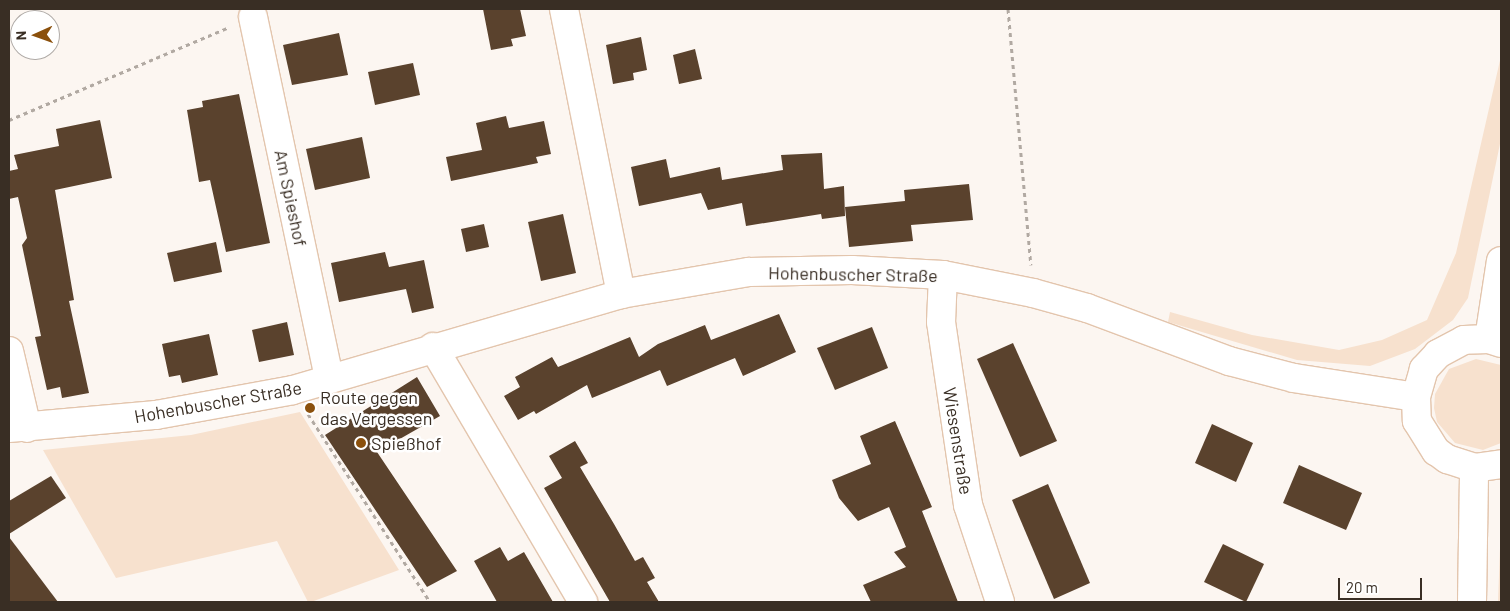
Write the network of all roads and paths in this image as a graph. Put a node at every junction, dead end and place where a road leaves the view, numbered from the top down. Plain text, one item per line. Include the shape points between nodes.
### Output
1 (564, 9) edge
2 (1008, 9) edge
3 (253, 17) joint
4 (9, 120) edge
5 (1501, 261) edge
6 (943, 275) junction
7 (1034, 293) junction
8 (621, 294) junction
9 (1495, 341) edge
10 (433, 347) junction
11 (9, 351) edge
12 (329, 379) junction
13 (293, 390) junction
14 (1416, 397) junction
15 (18, 428) edge
16 (1501, 464) edge
17 (1474, 468) junction
18 (430, 602) edge
19 (583, 602) edge
20 (1000, 602) edge
21 (1472, 602) edge

1 - 8 street
2 - 7 path
3 - 4 path
3 - 12 street, Am Spieshof
5 - 9 street
6 - 7 street, Hohenbuscher Straße
6 - 8 street, Hohenbuscher Straße via 852,270 749,272
6 - 20 street, Wiesenstraße via 941,322 968,505
7 - 14 street, Hohenbuscher Straße via 1164,335 1229,361 1294,378
8 - 10 street, Hohenbuscher Straße
9 - 14 street via 1464,340 1438,354 1424,369
10 - 12 street, Hohenbuscher Straße
10 - 19 street
11 - 15 street, Hohenbuscher Straße
12 - 13 street, Hohenbuscher Straße
13 - 15 street, Hohenbuscher Straße via 156,415
13 - 18 path
14 - 17 street via 1417,421 1436,451 1447,459
16 - 17 street
17 - 21 street

